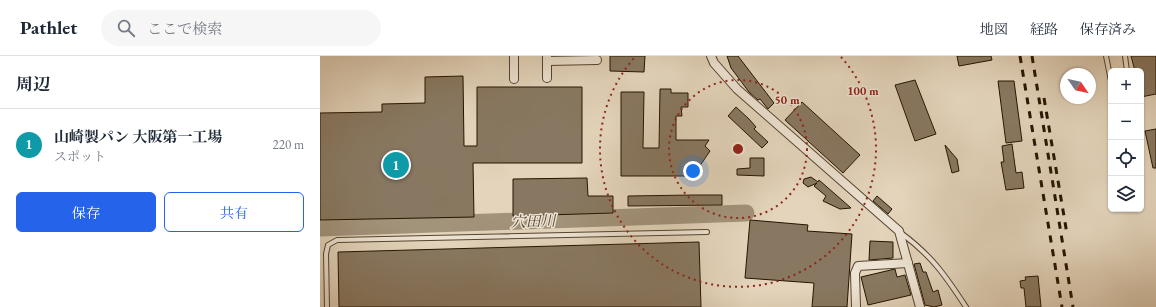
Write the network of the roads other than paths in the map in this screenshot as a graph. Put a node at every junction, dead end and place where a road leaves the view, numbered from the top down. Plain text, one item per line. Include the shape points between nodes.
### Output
1 (514, 56) edge
2 (711, 56) edge
3 (1106, 56) edge
4 (1125, 56) edge
5 (547, 58) edge
6 (597, 60) dead end
7 (1108, 68) edge
8 (1127, 68) edge
9 (547, 78) dead end
10 (514, 79) dead end
11 (899, 231) junction
12 (707, 232) dead end
13 (908, 263) junction
14 (326, 307) edge
15 (856, 307) edge
16 (920, 307) edge
17 (966, 307) edge

1 - 10 street
2 - 11 street via 737,89
3 - 7 lane
4 - 8 lane
5 - 6 street
5 - 9 street
11 - 13 street
11 - 17 lane via 922,248
12 - 14 lane via 336,240 328,245 326,254
13 - 15 street via 858,266 855,273
13 - 16 street

